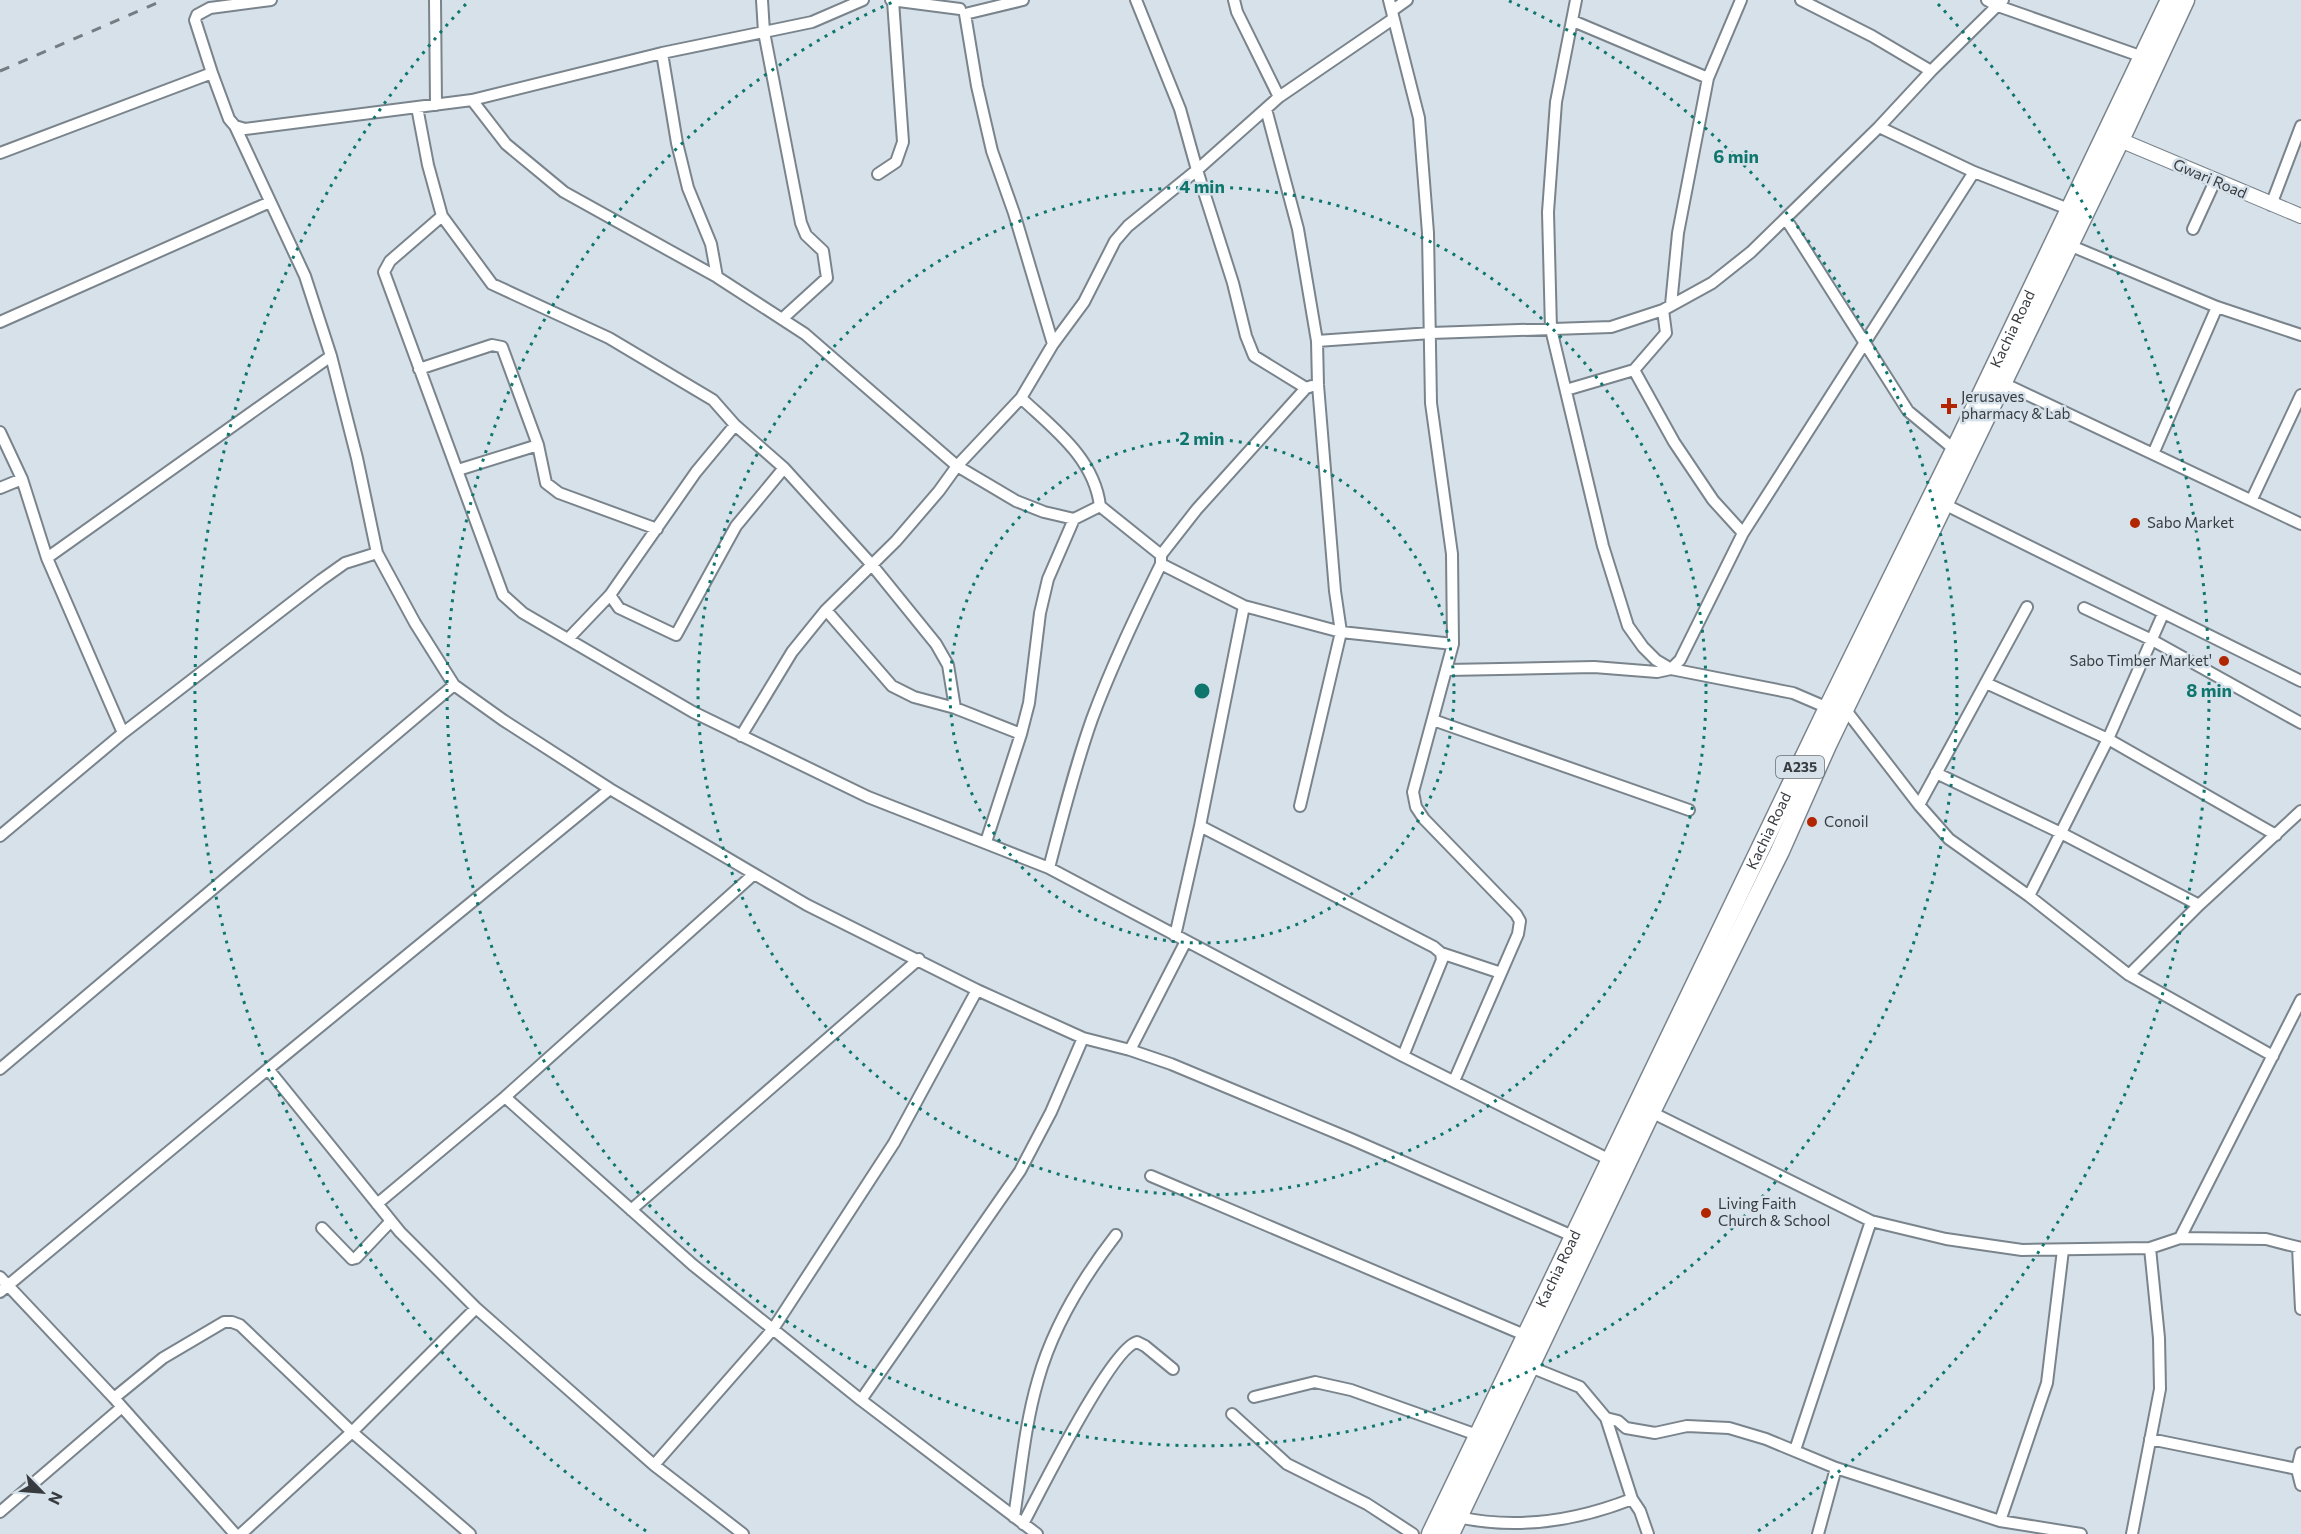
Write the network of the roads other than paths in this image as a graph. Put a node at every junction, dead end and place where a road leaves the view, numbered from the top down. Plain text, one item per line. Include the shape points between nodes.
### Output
1 (271, 0) edge
2 (435, 0) edge
3 (762, 0) edge
4 (863, 0) edge
5 (892, 0) edge
6 (1023, 0) edge
7 (1136, 0) edge
8 (1234, 0) edge
9 (1407, 0) edge
10 (1576, 0) edge
11 (1741, 0) edge
12 (1801, 0) edge
13 (1987, 0) edge
14 (2170, 0) edge
15 (2185, 0) edge
16 (2000, 3) edge
17 (961, 8) edge
18 (1392, 10) edge
19 (1573, 21) junction
20 (764, 32) junction
21 (662, 54) junction
22 (2143, 57) junction
23 (1931, 71) junction
24 (213, 72) junction
25 (1708, 78) junction
26 (1279, 97) junction
27 (472, 100) junction
28 (436, 105) junction
29 (417, 107) junction
30 (1266, 109) junction
31 (235, 126) junction
32 (2301, 126) edge
33 (1879, 128) junction
34 (2120, 140) junction
35 (0, 153) edge
36 (1197, 170) junction
37 (1974, 172) junction
38 (878, 174) dead end
39 (2215, 181) junction
40 (270, 202) junction
41 (2271, 205) junction
42 (2071, 210) junction
43 (442, 216) junction
44 (2301, 216) edge
45 (1786, 219) junction
46 (2193, 229) dead end
47 (2069, 245) junction
48 (717, 277) junction
49 (1667, 307) junction
50 (2217, 307) junction
51 (782, 319) junction
52 (0, 322) edge
53 (1551, 329) junction
54 (1431, 333) junction
55 (2301, 335) edge
56 (1317, 341) junction
57 (1866, 343) junction
58 (1053, 344) junction
59 (331, 356) junction
60 (419, 369) junction
61 (1634, 370) junction
62 (2003, 383) junction
63 (1318, 385) junction
64 (1306, 388) junction
65 (1566, 390) junction
66 (2301, 395) edge
67 (1022, 398) junction
68 (735, 425) junction
69 (0, 432) edge
70 (538, 445) junction
71 (1955, 450) junction
72 (2153, 454) junction
73 (957, 466) junction
74 (784, 468) junction
75 (458, 470) junction
76 (21, 479) junction
77 (0, 488) edge
78 (2253, 500) junction
79 (1944, 504) junction
80 (1100, 506) junction
81 (1074, 519) junction
82 (2301, 524) edge
83 (657, 529) junction
84 (1743, 532) junction
85 (377, 553) junction
86 (47, 558) junction
87 (1161, 560) junction
88 (872, 565) junction
89 (610, 595) junction
90 (1244, 606) junction
91 (2027, 607) dead end
92 (2084, 608) dead end
93 (826, 610) junction
94 (2163, 614) junction
95 (1341, 632) junction
96 (568, 639) junction
97 (2152, 639) junction
98 (1453, 644) junction
99 (1671, 669) junction
100 (1448, 670) junction
101 (2301, 681) edge
102 (1986, 683) junction
103 (454, 685) junction
104 (955, 708) junction
105 (1836, 709) junction
106 (1433, 720) junction
107 (2301, 723) edge
108 (123, 733) junction
109 (1021, 734) junction
110 (741, 736) junction
111 (2108, 740) junction
112 (1820, 742) junction
113 (1936, 773) junction
114 (610, 789) junction
115 (1919, 805) junction
116 (1300, 806) dead end
117 (1689, 810) dead end
118 (2301, 811) edge
119 (1200, 826) junction
120 (2061, 833) junction
121 (2276, 835) junction
122 (0, 836) edge
123 (986, 842) junction
124 (1049, 868) junction
125 (754, 874) junction
126 (2029, 896) junction
127 (2199, 905) junction
128 (1175, 936) junction
129 (1186, 941) junction
130 (1441, 953) junction
131 (918, 959) junction
132 (1501, 973) junction
133 (2129, 975) junction
134 (977, 990) junction
135 (2301, 1000) edge
136 (1083, 1038) junction
137 (1130, 1050) junction
138 (1403, 1056) junction
139 (2273, 1056) junction
140 (0, 1069) edge
141 (268, 1069) junction
142 (1454, 1081) junction
143 (505, 1097) junction
144 (1651, 1112) junction
145 (1612, 1161) junction
146 (1151, 1176) dead end
147 (377, 1204) junction
148 (631, 1210) junction
149 (391, 1221) junction
150 (1872, 1221) junction
151 (322, 1228) dead end
152 (1116, 1235) dead end
153 (1575, 1238) junction
154 (2180, 1238) junction
155 (2299, 1247) edge
156 (2150, 1248) junction
157 (2063, 1250) junction
158 (3, 1285) edge
159 (476, 1308) junction
160 (2301, 1309) edge
161 (772, 1329) junction
162 (1527, 1336) junction
163 (1528, 1366) junction
164 (1173, 1369) dead end
165 (1254, 1397) dead end
166 (861, 1400) junction
167 (118, 1403) junction
168 (1232, 1414) dead end
169 (1606, 1418) junction
170 (351, 1432) junction
171 (1480, 1436) junction
172 (2150, 1439) junction
173 (1795, 1450) junction
174 (2301, 1453) edge
175 (654, 1465) junction
176 (1836, 1468) junction
177 (2297, 1469) junction
178 (2301, 1485) edge
179 (1632, 1499) junction
180 (0, 1512) edge
181 (1014, 1517) junction
182 (1458, 1518) junction
183 (2000, 1521) junction
184 (1023, 1524) junction
185 (235, 1534) edge
186 (241, 1534) edge
187 (470, 1534) edge
188 (743, 1534) edge
189 (1036, 1534) edge
190 (1413, 1534) edge
191 (1431, 1534) edge
192 (1450, 1534) edge
193 (1648, 1534) edge
194 (1818, 1534) edge
195 (2081, 1534) edge
196 (2132, 1534) edge

1 - 24 street via 210,9 197,15 195,20
2 - 28 street
3 - 20 street
4 - 20 street via 812,22
5 - 17 street
5 - 38 street via 903,142 896,162
6 - 17 street
7 - 36 street via 1179,109
8 - 26 street
9 - 18 street
10 - 19 street
11 - 25 street
12 - 23 street
13 - 16 street
14 - 22 highway, Kachia Road / A235
15 - 34 highway, Kachia Road / A235
16 - 22 street
16 - 23 street
17 - 58 street via 992,151
18 - 26 street
18 - 54 street via 1419,118
19 - 25 street
19 - 53 street via 1556,102 1549,201
20 - 21 street
20 - 51 street via 801,223 806,236 823,251 827,278
21 - 27 street
21 - 48 street via 688,188 711,244
22 - 42 highway, Kachia Road / A235
23 - 33 street
24 - 31 street
24 - 35 street
25 - 49 street
26 - 30 street
27 - 28 street
27 - 48 street via 507,144 564,192
28 - 29 street
29 - 31 street via 245,129
29 - 43 street
30 - 36 street
30 - 56 street via 1298,229
31 - 40 street
32 - 41 street
33 - 37 street
33 - 45 street
34 - 39 street, Gwari Road
34 - 47 highway, Kachia Road / A235
36 - 58 street via 1128,226 1115,242 1084,302
36 - 64 street via 1254,356
37 - 42 street
37 - 57 street
39 - 41 street, Gwari Road
39 - 46 street
40 - 52 street
40 - 59 street via 304,276
41 - 44 street, Gwari Road
42 - 71 highway, Kachia Road / A235
43 - 60 street via 384,268
43 - 68 street via 497,288 609,338 713,400
45 - 49 street via 1712,283
45 - 57 street
47 - 50 street
47 - 62 highway, Kachia Road / A235
48 - 51 street
49 - 53 street via 1611,327
49 - 61 street via 1666,333
50 - 55 street
50 - 72 street
51 - 73 street via 805,334
53 - 54 street
53 - 65 street
54 - 56 street
54 - 98 street via 1431,403 1452,554
56 - 63 street
57 - 71 street via 1908,411
57 - 84 street
58 - 67 street
59 - 85 street
59 - 86 street
60 - 70 street via 492,345 502,347
60 - 75 street
61 - 65 street
61 - 84 street via 1674,442 1713,500
62 - 72 street
62 - 79 highway, Kachia Road / A235
63 - 64 street
63 - 95 street
64 - 87 street via 1197,508
65 - 99 street via 1603,546 1629,626 1643,647
66 - 78 street
67 - 73 street
67 - 80 street via 1076,451 1098,491
68 - 74 street
68 - 83 street
69 - 76 street
70 - 75 street
70 - 83 street via 546,483 559,493
71 - 105 highway, Kachia Road / A235
72 - 78 street
73 - 81 street via 1016,501
73 - 88 street
74 - 88 street
74 - 89 street via 736,526 676,635 619,608
75 - 96 street via 503,595 524,613
76 - 77 street
76 - 86 street
78 - 82 street
79 - 94 street
79 - 105 highway, Kachia Road / A235
80 - 81 street
80 - 87 street
81 - 109 street via 1048,579
83 - 89 street
84 - 99 street via 1680,660
85 - 103 street
85 - 108 street via 345,563
86 - 108 street
87 - 90 street
87 - 124 street via 1092,720
88 - 93 street
88 - 104 street via 936,644 948,665
89 - 96 street
90 - 95 street
90 - 119 street
91 - 102 street
92 - 97 street
93 - 104 street via 892,686 914,698
93 - 110 street via 792,652
94 - 97 street
94 - 101 street
95 - 98 street
95 - 116 street
96 - 110 street
97 - 107 street
97 - 111 street
98 - 100 street
99 - 100 street
99 - 105 street via 1793,693
100 - 106 street
102 - 111 street
102 - 113 street
103 - 114 street
103 - 140 street
104 - 109 street
105 - 112 highway, Kachia Road / A235
105 - 115 street
106 - 117 street
106 - 132 street via 1413,792 1416,807 1520,921
108 - 122 street
109 - 123 street
110 - 123 street via 868,797
111 - 120 street
111 - 121 street
112 - 144 highway, Kachia Road / A235 via 1780,851
112 - 145 highway, Kachia Road / A235
113 - 115 street
113 - 120 street
114 - 125 street
114 - 141 street
115 - 126 street via 1948,839
118 - 121 street
119 - 128 street
119 - 130 street
120 - 126 street
120 - 127 street
121 - 127 street
123 - 124 street
124 - 128 street
125 - 131 street via 807,905
125 - 143 street
126 - 133 street
127 - 133 street
128 - 129 street
129 - 137 street
129 - 138 street
130 - 132 street
130 - 138 street via 1442,960
131 - 134 street
131 - 148 street
132 - 142 street
133 - 139 street
134 - 136 street
134 - 161 street via 894,1143
135 - 139 street
136 - 137 street
136 - 166 street via 1020,1171
137 - 153 street via 1351,1139
138 - 142 street
139 - 154 street
141 - 147 street
141 - 158 street
142 - 145 street
143 - 147 street
143 - 148 street
144 - 150 street
144 - 163 highway, Kachia Road / A235
145 - 153 highway, Kachia Road / A235
146 - 162 street
147 - 149 street
148 - 161 street
149 - 151 street via 352,1259
149 - 159 street
150 - 157 street via 1946,1239 2022,1250
150 - 173 street
152 - 181 street via 1088,1272 1059,1324 1038,1380
153 - 162 highway, Kachia Road / A235
154 - 155 street via 2266,1239
154 - 156 street
155 - 160 street
156 - 157 street
156 - 172 street via 2160,1389
157 - 183 street via 2047,1383
158 - 167 street
159 - 170 street
159 - 175 street
161 - 166 street
161 - 175 street
162 - 171 highway, Kachia Road / A235
163 - 169 street via 1580,1387
163 - 182 highway, Kachia Road / A235
164 - 184 street via 1145,1346 1131,1343 1080,1416
165 - 171 street via 1315,1382 1351,1390
166 - 181 street
167 - 170 street via 163,1358 224,1322 232,1322 240,1325
167 - 180 street
167 - 185 street
168 - 190 street via 1287,1464 1367,1504
169 - 173 street via 1626,1428 1654,1432 1687,1426 1729,1428
169 - 179 street
170 - 186 street
170 - 187 street
171 - 191 highway, Kachia Road / A235
172 - 177 street
172 - 196 street
173 - 176 street
174 - 177 street
175 - 188 street
176 - 183 street
176 - 194 street
177 - 178 street
179 - 182 street via 1556,1521 1513,1524
179 - 193 street
181 - 184 street
182 - 192 highway, Kachia Road / A235
183 - 195 street
184 - 189 street

